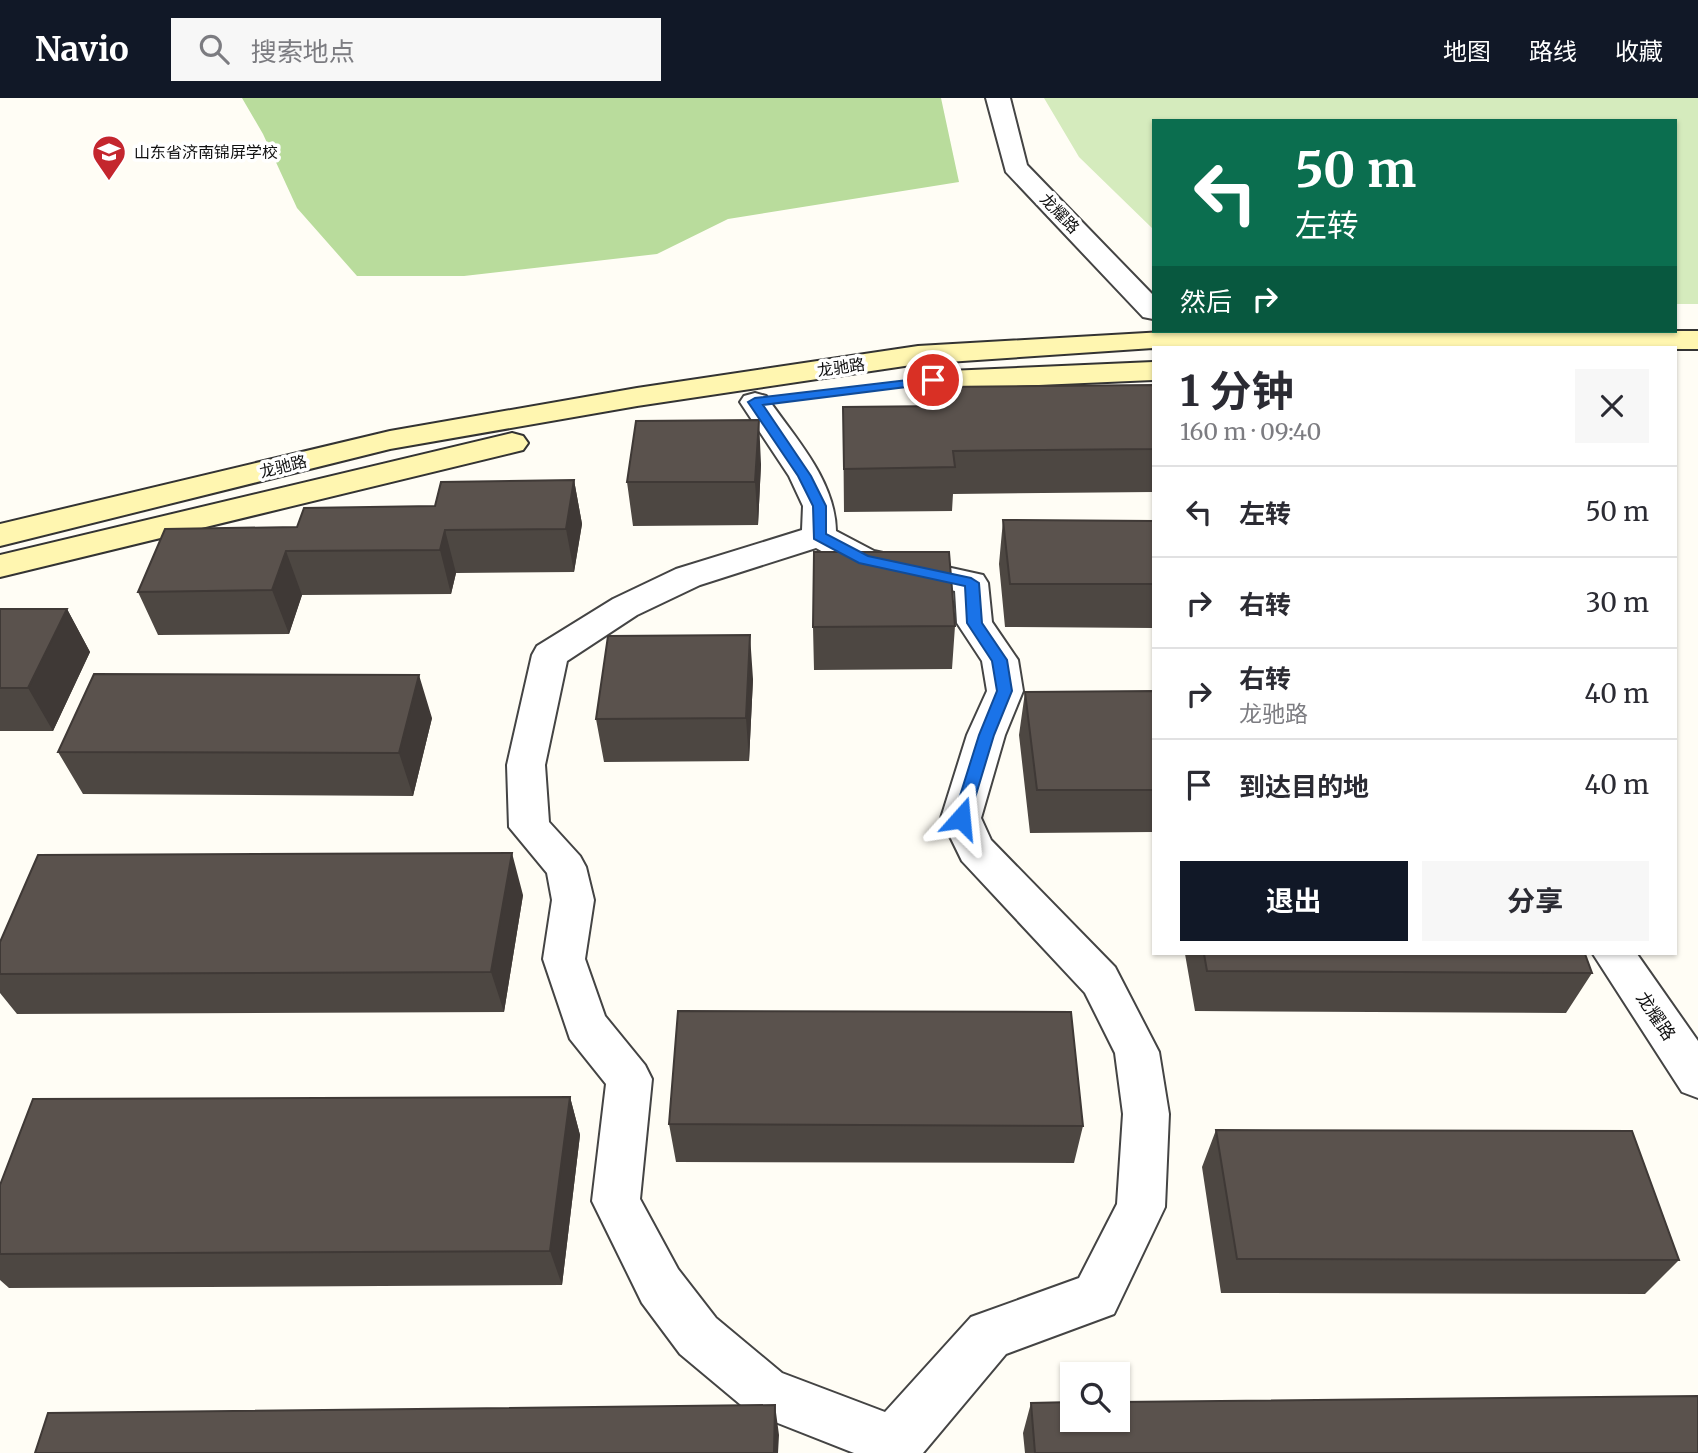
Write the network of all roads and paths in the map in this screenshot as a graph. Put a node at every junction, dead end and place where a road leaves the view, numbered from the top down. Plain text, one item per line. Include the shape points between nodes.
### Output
1 (998, 98) edge
2 (1152, 310) edge
3 (1181, 340) edge
4 (1698, 340) edge
5 (1677, 364) edge
6 (1698, 364) edge
7 (1152, 371) edge
8 (755, 402) junction
9 (0, 535) edge
10 (819, 536) junction
11 (0, 566) edge
12 (1615, 955) edge
13 (1698, 1078) edge
14 (895, 1448) edge

1 - 2 street, 龙耀路 via 1015,167
3 - 4 main road, 龙驰路
3 - 9 main road, 龙驰路 via 918,355 637,397 390,440
5 - 6 main road
7 - 8 main road, 龙驰路 via 906,382
8 - 10 street via 805,476 819,506
8 - 11 main road, 龙驰路 via 583,426
10 - 14 street via 864,560 971,583 975,623 1000,660 1005,691 986,735 961,818 976,849 1100,980 1137,1052 1146,1114 1142,1207 1096,1297 989,1335
10 - 14 street via 688,577 625,607 550,655 526,765 529,827 566,867 573,900 564,959 586,1026 629,1079 615,1201 660,1286 698,1336 765,1392
12 - 13 street, 龙耀路

